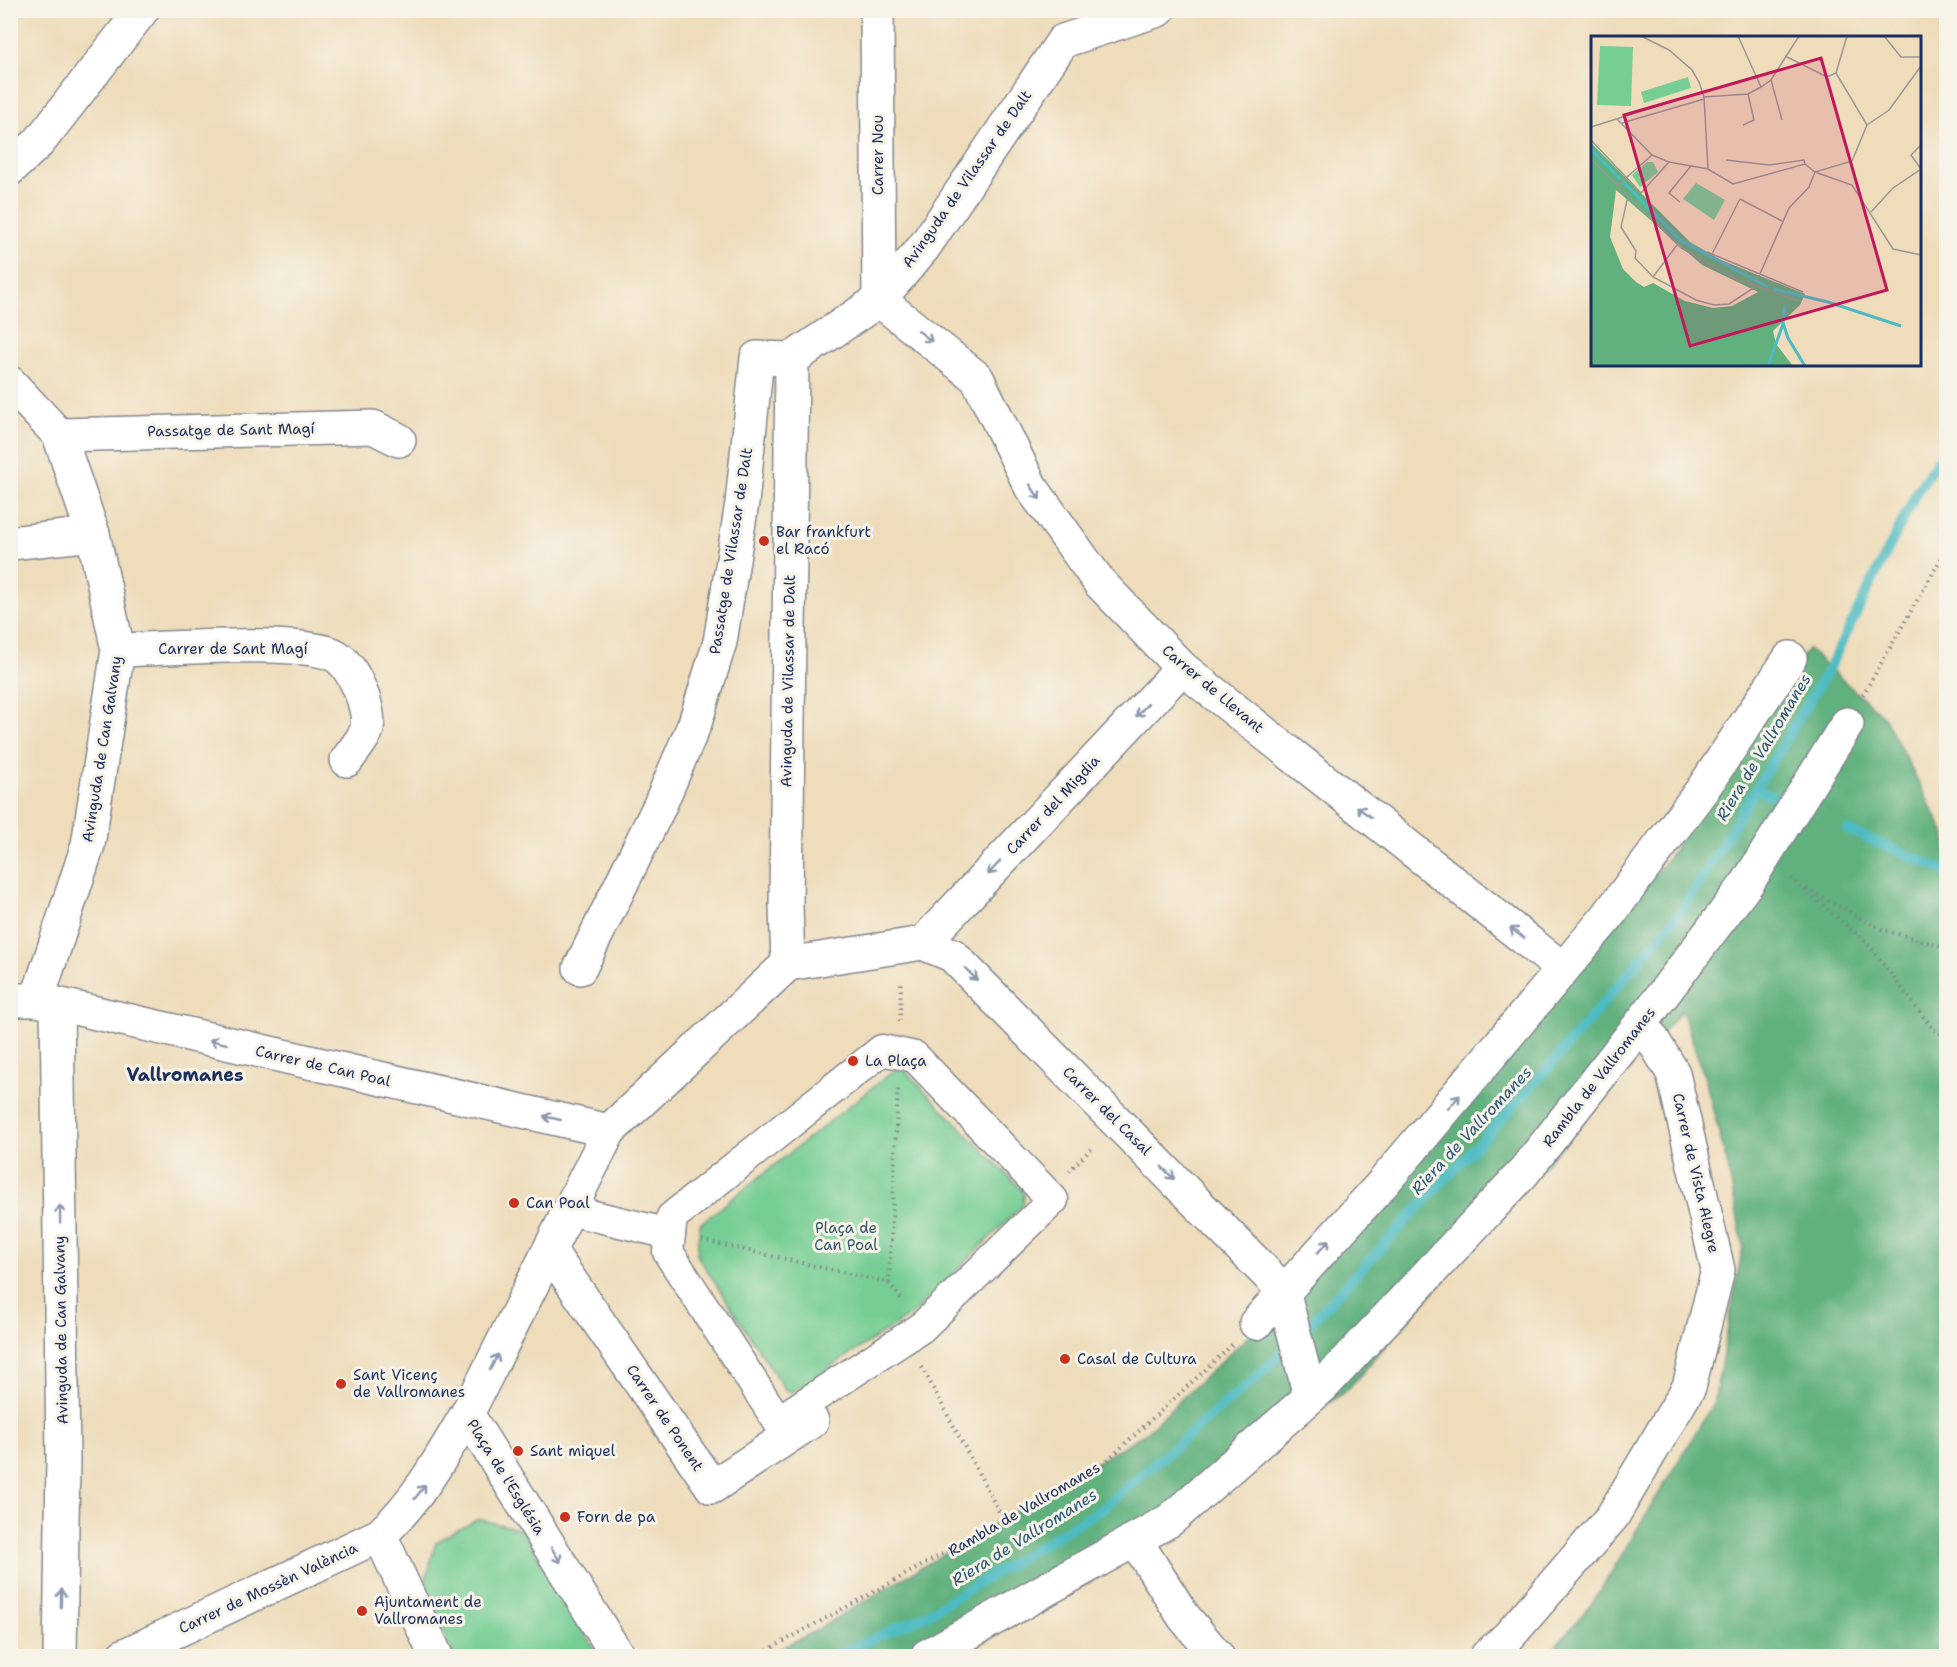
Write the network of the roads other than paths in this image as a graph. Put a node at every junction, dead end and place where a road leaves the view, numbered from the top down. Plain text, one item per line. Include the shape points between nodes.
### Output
1 (142, 10) edge
2 (876, 10) edge
3 (1158, 10) edge
4 (10, 169) edge
5 (879, 300) junction
6 (792, 359) junction
7 (10, 383) edge
8 (59, 435) junction
9 (399, 440) dead end
10 (93, 534) junction
11 (10, 543) edge
12 (118, 650) junction
13 (1790, 658) dead end
14 (1182, 668) junction
15 (1847, 724) road end
16 (347, 760) dead end
17 (923, 943) junction
18 (788, 964) junction
19 (580, 968) dead end
20 (1563, 969) junction
21 (35, 1002) edge
22 (1642, 1022) junction
23 (609, 1131) junction
24 (569, 1210) junction
25 (684, 1237) junction
26 (550, 1251) junction
27 (1283, 1290) junction
28 (1256, 1323) road end
29 (1310, 1396) junction
30 (467, 1414) junction
31 (812, 1422) dead end
32 (380, 1534) junction
33 (1134, 1540) junction
34 (60, 1656) edge
35 (123, 1656) edge
36 (436, 1656) edge
37 (618, 1656) edge
38 (927, 1656) edge
39 (1217, 1656) edge
40 (1487, 1656) edge

1 - 4 street via 39,142
2 - 5 street, Carrer Nou
3 - 5 street, Avinguda de Vilassar de Dalt via 1063,41 924,246
5 - 6 street, Avinguda de Vilassar de Dalt
5 -> 14 street, Carrer de Llevant via 977,378 1031,487 1100,583
6 - 18 street, Avinguda de Vilassar de Dalt
6 - 19 street, Passatge de Vilassar de Dalt via 757,358 742,503 720,642 686,744 659,807
7 - 8 street, Avinguda de Can Galvany
8 - 9 street, Passatge de Sant Magí via 373,427
8 - 10 street, Avinguda de Can Galvany
10 - 11 street
10 - 12 street, Avinguda de Can Galvany
12 - 16 street, Carrer de Sant Magí via 263,647 316,649 336,656 353,672 363,695 367,729
12 - 21 street, Avinguda de Can Galvany via 88,844
13 - 20 street via 1702,790
14 -> 17 street, Carrer del Migdia
20 -> 14 street, Carrer de Llevant
15 - 22 street, Rambla de Vallromanes via 1748,882
17 - 18 street
17 -> 27 street, Carrer del Casal via 952,955
18 - 23 street
27 -> 20 street via 1383,1183
23 -> 21 street, Carrer de Can Poal
34 -> 21 street, Avinguda de Can Galvany via 63,1460
22 - 29 street, Rambla de Vallromanes via 1523,1173
22 - 40 street, Carrer de Vista Alegre via 1673,1073 1718,1270 1695,1365 1689,1387 1612,1517
23 - 24 street
24 - 25 street
24 - 26 street
25 - 25 street via 672,1217 882,1050 915,1057 1053,1200 921,1328 778,1421 668,1252
30 -> 26 street
26 - 31 street, Carrer de Ponent via 712,1487
27 - 28 street
27 - 29 street
29 - 33 street, Rambla de Vallromanes via 1170,1520
32 -> 30 street, Plaça de l'Església via 405,1512 426,1484
30 -> 37 street, Plaça de l'Església
32 - 35 street, Carrer de Mossèn València
32 - 36 street
33 - 38 street, Rambla de Vallromanes
33 - 39 street via 1185,1617

